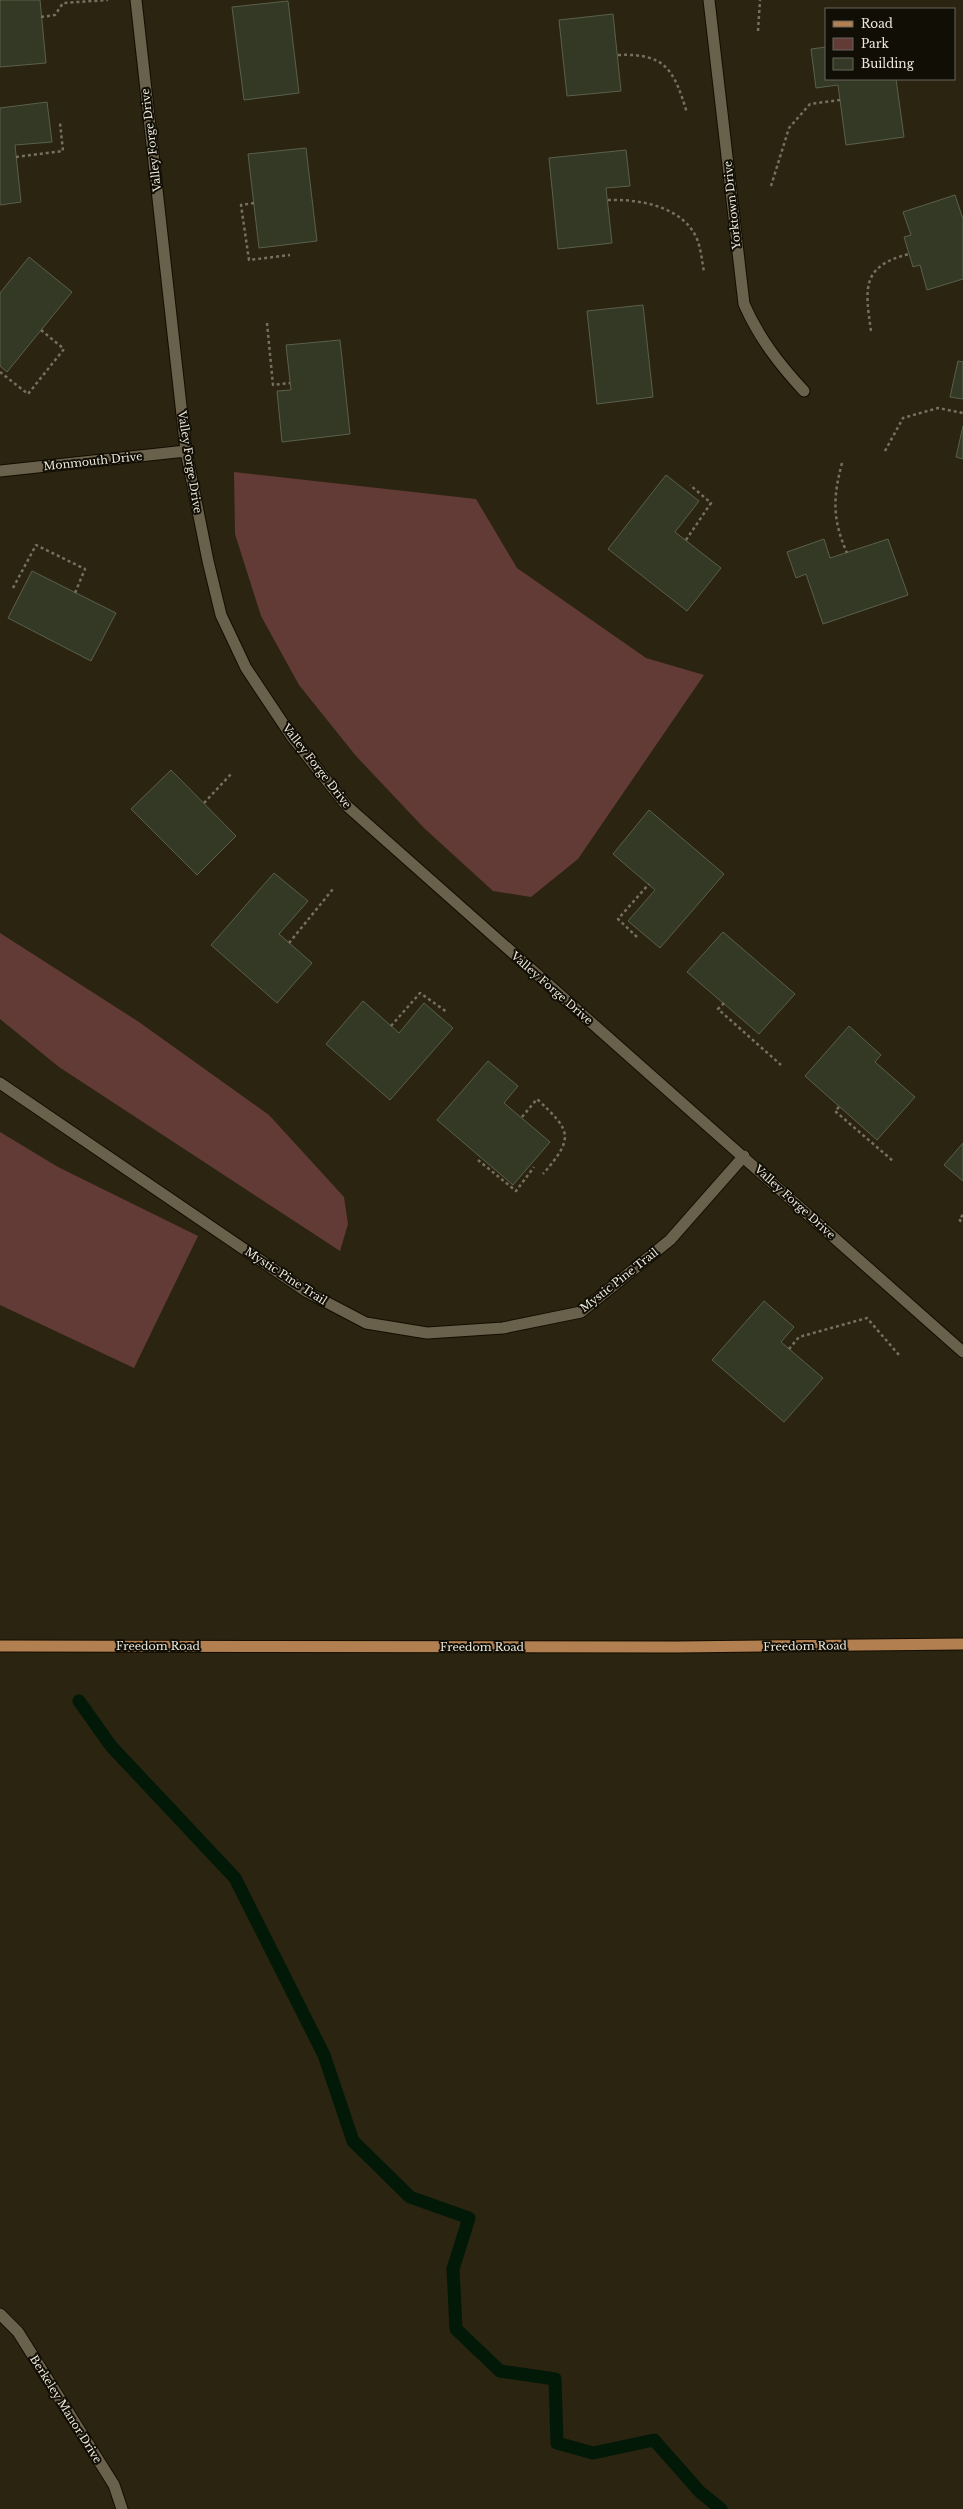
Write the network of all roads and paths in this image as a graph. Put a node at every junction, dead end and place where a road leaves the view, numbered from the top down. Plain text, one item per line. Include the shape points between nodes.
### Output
1 (110, 0) edge
2 (136, 0) edge
3 (709, 0) edge
4 (760, 0) edge
5 (63, 2) edge
6 (41, 17) dead end
7 (758, 31) dead end
8 (618, 55) dead end
9 (840, 100) dead end
10 (686, 113) dead end
11 (60, 123) dead end
12 (16, 157) dead end
13 (771, 186) dead end
14 (608, 200) dead end
15 (254, 203) dead end
16 (909, 254) dead end
17 (290, 255) dead end
18 (704, 272) dead end
19 (267, 323) dead end
20 (41, 330) dead end
21 (871, 331) dead end
22 (0, 372) edge
23 (290, 383) dead end
24 (804, 391) dead end
25 (963, 413) edge
26 (186, 451) junction
27 (885, 451) dead end
28 (842, 463) dead end
29 (0, 471) edge
30 (690, 485) dead end
31 (686, 540) dead end
32 (847, 553) dead end
33 (13, 588) dead end
34 (75, 593) dead end
35 (232, 773) dead end
36 (204, 803) dead end
37 (649, 884) dead end
38 (332, 889) dead end
39 (637, 936) dead end
40 (289, 943) dead end
41 (724, 1004) dead end
42 (447, 1012) dead end
43 (391, 1026) dead end
44 (781, 1065) dead end
45 (0, 1083) edge
46 (839, 1107) dead end
47 (522, 1117) dead end
48 (744, 1156) junction
49 (478, 1160) dead end
50 (893, 1161) dead end
51 (534, 1167) dead end
52 (543, 1174) dead end
53 (963, 1215) edge
54 (963, 1224) edge
55 (789, 1349) dead end
56 (963, 1352) edge
57 (899, 1355) dead end
58 (963, 1644) edge
59 (0, 1646) edge
60 (0, 2314) edge
61 (122, 2509) edge

1 - 5 path
2 - 26 street, Valley Forge Drive
3 - 24 street, Yorktown Drive via 744,304 754,328 777,362
4 - 7 path
5 - 6 path via 55,15
8 - 10 path via 643,55 667,67 675,79
9 - 13 path via 810,104 789,128
11 - 12 path via 63,151
14 - 18 path via 649,203 677,217 697,238
15 - 17 path via 241,205 249,260
16 - 21 path via 886,261 872,275 866,292
19 - 23 path via 272,385
20 - 22 path via 64,349 28,394
25 - 27 path via 938,408 903,418
26 - 29 street, Monmouth Drive
26 - 48 street, Valley Forge Drive via 221,614 246,668 292,738 347,806
28 - 32 path via 834,505 835,520
30 - 31 path via 712,502
33 - 34 path via 36,545 85,569
35 - 36 path
37 - 39 path via 618,919
38 - 40 path
41 - 44 path via 718,1009
42 - 43 path via 420,992
45 - 48 street, Mystic Pine Trail via 307,1292 366,1323 426,1333 504,1328 581,1312 670,1240
46 - 50 path via 835,1111
47 - 52 path via 536,1099 561,1122 565,1131 562,1152
48 - 56 street, Valley Forge Drive
49 - 51 path via 516,1190
53 - 54 path via 959,1219
55 - 57 path via 798,1337 867,1318
58 - 59 main road, Freedom Road via 677,1648
60 - 61 street, Berkeley Manor Drive via 18,2332 106,2472 114,2485

